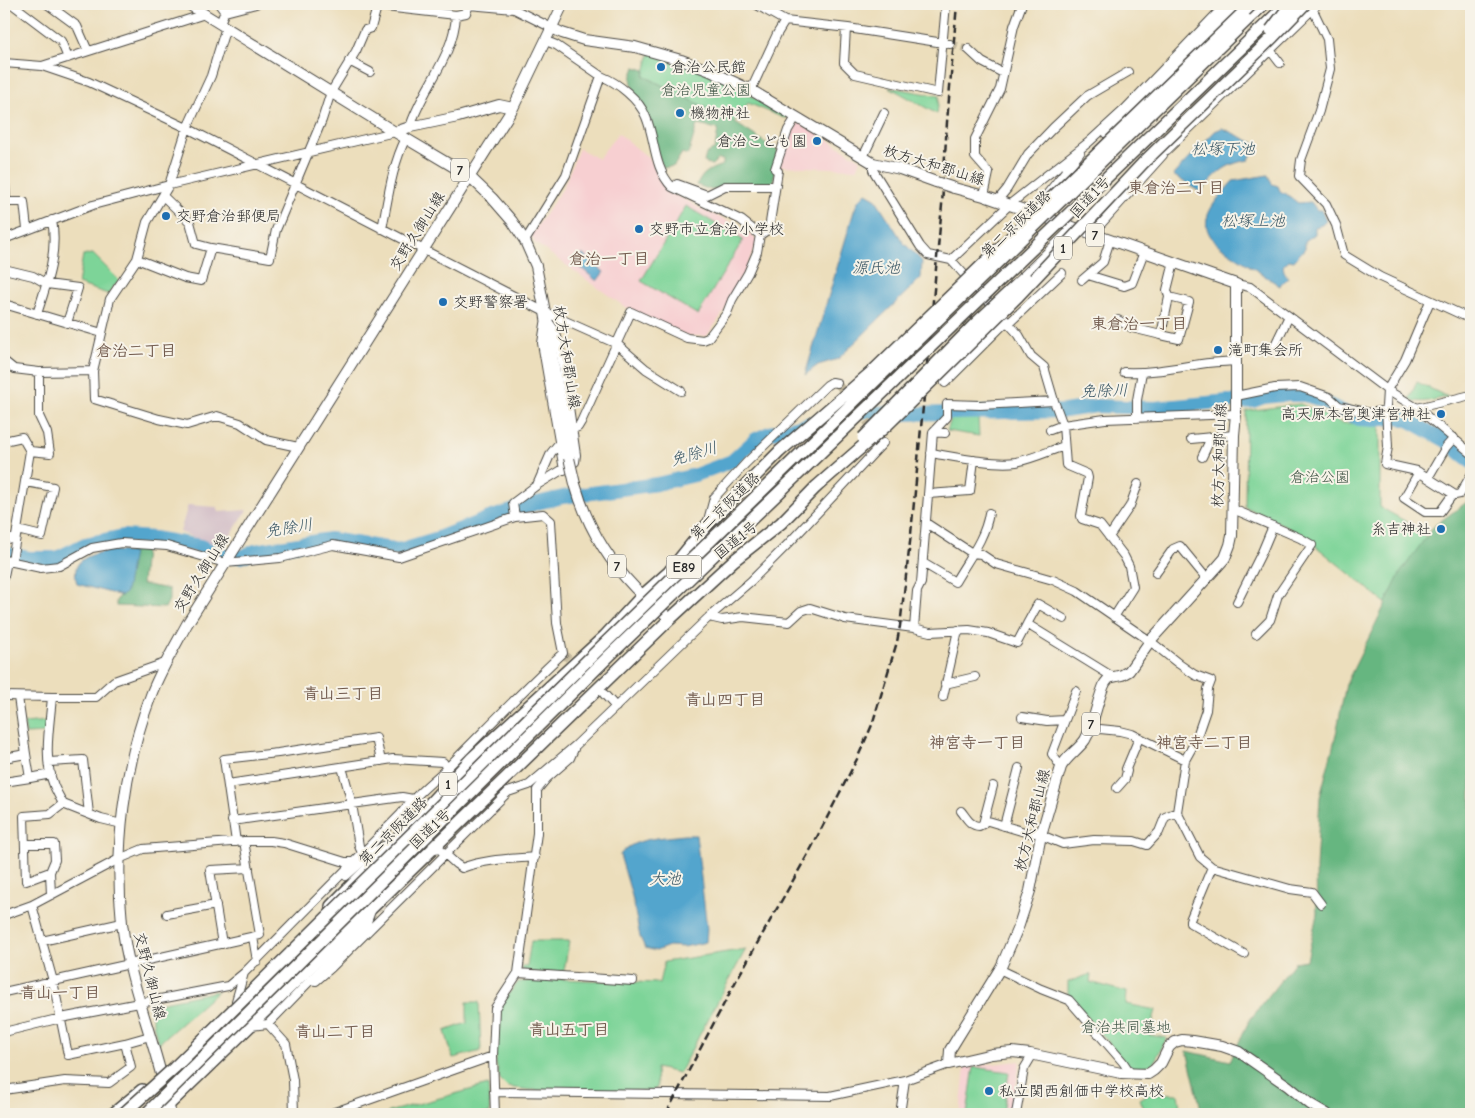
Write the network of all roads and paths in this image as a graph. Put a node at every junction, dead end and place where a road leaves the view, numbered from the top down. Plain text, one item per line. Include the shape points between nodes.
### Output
1 (12, 4) edge
2 (46, 4) edge
3 (188, 4) edge
4 (220, 4) edge
5 (228, 4) edge
6 (256, 4) edge
7 (359, 4) edge
8 (469, 4) edge
9 (563, 4) edge
10 (757, 4) edge
11 (946, 4) edge
12 (1022, 4) edge
13 (1226, 4) edge
14 (1239, 4) edge
15 (1252, 4) edge
16 (1264, 4) edge
17 (1286, 4) edge
18 (1291, 4) edge
19 (1312, 6) edge
20 (377, 7) junction
21 (225, 12) junction
22 (204, 14) junction
23 (456, 15) junction
24 (785, 21) junction
25 (223, 25) junction
26 (552, 28) junction
27 (846, 28) junction
28 (546, 40) junction
29 (946, 43) junction
30 (968, 49) tunnel mouth
31 (1270, 50) junction
32 (88, 51) junction
33 (68, 58) junction
34 (349, 61) junction
35 (4, 63) edge
36 (1280, 63) dead end
37 (42, 66) junction
38 (370, 72) dead end
39 (1128, 72) dead end
40 (1003, 73) junction
41 (601, 76) junction
42 (751, 90) junction
43 (331, 92) junction
44 (512, 108) junction
45 (884, 113) dead end
46 (796, 117) junction
47 (410, 127) junction
48 (187, 128) junction
49 (395, 132) junction
50 (406, 138) junction
51 (1089, 142) junction
52 (1167, 150) junction
53 (310, 152) junction
54 (863, 157) junction
55 (874, 163) junction
56 (1143, 163) junction
57 (257, 165) junction
58 (4, 166) edge
59 (468, 176) junction
60 (294, 184) junction
61 (169, 185) junction
62 (672, 186) junction
63 (776, 186) junction
64 (163, 196) junction
65 (984, 196) junction
66 (1044, 198) junction
67 (997, 201) junction
68 (5, 202) edge
69 (1009, 205) junction
70 (52, 220) junction
71 (1073, 227) junction
72 (27, 229) junction
73 (382, 229) junction
74 (1092, 234) junction
75 (760, 235) junction
76 (4, 239) edge
77 (1110, 240) junction
78 (525, 241) junction
79 (211, 248) junction
80 (424, 250) junction
81 (1144, 252) junction
82 (137, 259) junction
83 (951, 260) junction
84 (1174, 262) junction
85 (4, 268) edge
86 (1062, 273) dead end
87 (47, 284) junction
88 (1236, 284) junction
89 (1169, 297) junction
90 (1430, 301) junction
91 (4, 304) edge
92 (992, 307) junction
93 (37, 314) junction
94 (546, 315) junction
95 (1289, 316) junction
96 (1471, 319) edge
97 (1118, 320) dead end
98 (67, 323) junction
99 (1007, 323) junction
100 (102, 333) junction
101 (1160, 335) junction
102 (617, 344) junction
103 (1275, 345) dead end
104 (4, 361) edge
105 (1236, 361) junction
106 (93, 371) junction
107 (39, 372) junction
108 (1124, 372) dead end
109 (1142, 372) junction
110 (837, 383) dead end
111 (945, 383) dead end
112 (1387, 390) junction
113 (681, 391) dead end
114 (1471, 395) edge
115 (1236, 404) junction
116 (1057, 408) junction
117 (1417, 408) junction
118 (1137, 411) junction
119 (1386, 416) junction
120 (1062, 425) junction
121 (571, 430) junction
122 (1050, 430) dead end
123 (933, 432) junction
124 (945, 433) dead end
125 (1234, 435) junction
126 (1211, 438) junction
127 (1191, 439) dead end
128 (1453, 439) junction
129 (4, 441) edge
130 (559, 443) junction
131 (883, 443) dead end
132 (1064, 446) junction
133 (298, 447) junction
134 (30, 451) junction
135 (780, 451) junction
136 (932, 453) junction
137 (1471, 453) edge
138 (1202, 457) dead end
139 (974, 460) junction
140 (564, 470) junction
141 (1419, 472) junction
142 (1471, 475) edge
143 (1428, 478) junction
144 (26, 482) junction
145 (1138, 484) dead end
146 (537, 485) junction
147 (816, 487) junction
148 (928, 494) junction
149 (1453, 494) junction
150 (1233, 509) junction
151 (989, 514) dead end
152 (515, 517) junction
153 (926, 523) junction
154 (707, 525) junction
155 (1272, 526) junction
156 (17, 530) junction
157 (4, 536) edge
158 (1109, 537) junction
159 (14, 545) junction
160 (972, 552) junction
161 (228, 558) junction
162 (9, 561) edge
163 (922, 563) junction
164 (1156, 573) dead end
165 (4, 576) edge
166 (1207, 578) junction
167 (643, 595) junction
168 (1237, 602) dead end
169 (709, 617) junction
170 (1114, 617) junction
171 (670, 619) junction
172 (1064, 619) dead end
173 (1027, 624) junction
174 (914, 628) junction
175 (958, 630) junction
176 (1256, 634) dead end
177 (1150, 641) junction
178 (165, 664) junction
179 (975, 677) dead end
180 (1114, 677) junction
181 (946, 684) junction
182 (1076, 691) dead end
183 (604, 694) dead end
184 (4, 696) edge
185 (18, 697) junction
186 (52, 697) junction
187 (942, 697) dead end
188 (616, 707) junction
189 (1022, 717) dead end
190 (1065, 720) junction
191 (1090, 728) junction
192 (1139, 738) junction
193 (576, 745) junction
194 (26, 754) junction
195 (4, 758) edge
196 (1185, 760) junction
197 (381, 761) junction
198 (49, 762) junction
199 (342, 767) junction
200 (1061, 767) junction
201 (447, 768) junction
202 (1019, 768) dead end
203 (51, 774) junction
204 (30, 778) junction
205 (4, 782) edge
206 (228, 784) junction
207 (993, 786) dead end
208 (1117, 788) dead end
209 (412, 799) junction
210 (63, 804) junction
211 (352, 804) junction
212 (961, 811) dead end
213 (1177, 812) junction
214 (89, 814) junction
215 (401, 814) junction
216 (984, 820) junction
217 (232, 821) junction
218 (412, 823) junction
219 (122, 824) junction
220 (1004, 826) junction
221 (1042, 832) junction
222 (397, 839) junction
223 (244, 841) junction
224 (236, 842) junction
225 (25, 844) junction
226 (436, 845) junction
227 (362, 853) junction
228 (445, 854) junction
229 (535, 857) junction
230 (119, 859) junction
231 (354, 862) junction
232 (1212, 866) junction
233 (249, 868) junction
234 (50, 872) junction
235 (328, 889) junction
236 (51, 895) junction
237 (1321, 904) dead end
238 (32, 905) junction
239 (216, 905) junction
240 (373, 905) junction
241 (167, 914) dead end
242 (4, 916) edge
243 (122, 923) junction
244 (253, 937) junction
245 (42, 941) junction
246 (222, 944) junction
247 (1244, 954) dead end
248 (257, 961) junction
249 (130, 964) junction
250 (999, 969) junction
251 (244, 973) junction
252 (518, 973) junction
253 (310, 980) junction
254 (53, 981) junction
255 (633, 981) dead end
256 (4, 992) edge
257 (236, 1001) junction
258 (141, 1003) junction
259 (61, 1018) junction
260 (268, 1024) junction
261 (251, 1026) junction
262 (4, 1032) edge
263 (150, 1036) junction
264 (125, 1043) junction
265 (1033, 1054) junction
266 (493, 1056) junction
267 (948, 1064) junction
268 (161, 1074) junction
269 (1131, 1074) junction
270 (905, 1080) junction
271 (4, 1090) edge
272 (494, 1092) junction
273 (170, 1110) edge
274 (113, 1114) edge
275 (123, 1114) edge
276 (146, 1114) edge
277 (159, 1114) edge
278 (294, 1114) edge
279 (328, 1114) edge
280 (494, 1114) edge
281 (900, 1114) edge
282 (1016, 1114) edge
283 (1327, 1114) edge

1 - 33 street via 61,41
2 - 32 street via 77,26
3 - 22 main road, 枚方大和郡山線 / 7
4 - 21 street
5 - 21 street
6 - 21 street
7 - 20 street
8 - 23 street via 466,13
8 - 26 street via 514,9
9 - 26 main road
10 - 24 street
11 - 29 street
12 - 40 street
13 - 51 street
14 - 66 highway, 国道1号 / 1
15 - 135 highway, bridge via 874,370
16 - 275 highway, 第二京阪道路 / E89, bridge via 605,643 174,1068
17 - 276 highway, 第二京阪道路 / E89, bridge via 610,656
18 - 147 highway, bridge via 1266,36 1212,84 1044,259 893,406
19 - 31 street
19 - 56 highway, 国道1号 / 1, bridge via 1273,36
19 - 90 street via 1327,39 1330,68 1299,176 1326,204 1344,255
20 - 23 street
20 - 34 street via 371,28 365,30
21 - 25 street
22 - 25 main road, 枚方大和郡山線 / 7
22 - 32 street
23 - 47 street via 452,40
24 - 27 street
24 - 42 street
25 - 43 main road, 枚方大和郡山線 / 7
25 - 48 street via 211,76
26 - 28 main road
26 - 42 main road, 枚方大和郡山線 / 7 via 584,40 635,47 681,60
27 - 29 street
27 - 29 street via 844,63 855,74 938,93
28 - 41 street
28 - 44 main road
30 - 40 street via 982,62
31 - 36 street
31 - 52 street
32 - 33 street
33 - 37 street
34 - 38 street
34 - 43 street
35 - 37 street
37 - 48 street via 89,82
39 - 67 street via 1087,96 1053,128 1028,154
40 - 65 street via 1000,90 975,139 975,157 989,173
41 - 62 street via 626,92 643,111 656,161
41 - 78 street via 566,175
42 - 46 main road, 枚方大和郡山線 / 7
43 - 49 main road, 枚方大和郡山線 / 7
43 - 53 street
44 - 47 main road via 500,105
44 - 59 main road, 交野久御山線
45 - 54 street
46 - 54 main road, 枚方大和郡山線 / 7
46 - 63 street via 788,130 775,169 778,171
47 - 49 main road
48 - 57 street
48 - 61 street
49 - 50 main road, 枚方大和郡山線 / 7
49 - 53 street
50 - 59 main road, 枚方大和郡山線 / 7
50 - 73 street via 400,148
51 - 66 street
51 - 69 street
52 - 56 street
52 - 74 street
53 - 57 street
53 - 60 street
54 - 55 main road, 枚方大和郡山線 / 7
55 - 65 main road, 枚方大和郡山線 / 7, bridge
55 - 83 street via 873,170 920,246 928,255
56 - 147 highway, 国道1号 / 1, bridge via 997,316 886,425
57 - 60 street
57 - 61 street
58 - 68 street
59 - 78 main road, 枚方大和郡山線 / 7 via 512,220
59 - 80 main road, 交野久御山線
60 - 73 street
60 - 79 street via 276,230 270,258
61 - 64 street
61 - 70 street via 93,205
62 - 63 street via 675,183 707,195 725,186
62 - 75 street via 741,220
63 - 75 street via 769,228
64 - 79 street via 190,222 196,244
64 - 82 street via 147,222
65 - 67 main road, 枚方大和郡山線 / 7
66 - 135 highway, 国道1号 / 1, bridge
67 - 69 main road, 枚方大和郡山線 / 7
68 - 72 street via 24,202
69 - 71 main road, 枚方大和郡山線 / 7
69 - 83 street
70 - 72 street
70 - 87 street via 53,261
71 - 74 main road, 枚方大和郡山線 / 7
71 - 92 street
72 - 76 street
73 - 80 street
74 - 77 main road, 枚方大和郡山線 / 7
75 - 102 street via 758,252 748,272 727,313 708,338 687,338 631,312
77 - 81 main road, 枚方大和郡山線 / 7
77 - 81 street via 1103,262 1085,277 1124,286 1132,283
78 - 94 main road, 枚方大和郡山線 / 7 via 536,266
79 - 82 street via 201,281
80 - 94 street
80 - 133 main road, 交野久御山線
81 - 84 main road, 枚方大和郡山線 / 7
82 - 100 street via 110,299
83 - 92 street
84 - 88 main road, 枚方大和郡山線 / 7
84 - 89 street via 1167,290
85 - 87 street via 33,276
86 - 99 street
87 - 93 street
87 - 98 street via 78,288
88 - 95 street via 1250,287
88 - 105 main road, 枚方大和郡山線 / 7
89 - 101 street
89 - 101 street via 1189,302 1179,339
90 - 96 street
90 - 112 street via 1405,360
91 - 93 street
92 - 99 street
93 - 98 street
94 - 102 street
94 - 121 street via 556,332
94 - 130 street via 542,343
94 - 167 main road, 枚方大和郡山線 / 7, bridge via 569,458 578,492 590,524 612,561
95 - 103 street
95 - 112 street
97 - 101 street via 1132,328
98 - 100 street
99 - 111 street
99 - 116 street via 1019,335 1031,356 1044,367
100 - 106 street
102 - 113 street via 646,369
102 - 121 street via 581,422
104 - 107 street via 14,370
105 - 109 street
105 - 115 main road, 枚方大和郡山線 / 7
106 - 107 street
106 - 133 street via 94,400 187,425 217,416 240,422 266,440
107 - 134 street via 39,416 50,453
108 - 109 street
109 - 118 street
110 - 154 street via 827,385 746,463 714,498
112 - 117 street
112 - 119 street
114 - 117 street
115 - 118 street
115 - 119 street via 1275,388 1300,387 1329,396 1339,406
115 - 125 main road, 枚方大和郡山線 / 7
116 - 120 street
116 - 123 street via 947,404 947,415
117 - 128 street
118 - 120 street
119 - 141 street via 1388,447 1385,464
120 - 122 street
120 - 132 street
121 - 140 street via 576,462
123 - 124 street
123 - 136 street
125 - 126 street
125 - 150 main road, 枚方大和郡山線 / 7
126 - 127 street
126 - 138 street
128 - 137 street
128 - 143 street
129 - 134 street via 22,437
130 - 140 street
130 - 146 street
131 - 169 street via 788,544
132 - 139 street via 1018,462
132 - 158 street via 1066,465 1087,474 1088,478 1082,519 1100,525
133 - 161 main road, 交野久御山線
134 - 144 street
135 - 154 highway, 国道1号 / 1
136 - 139 street
136 - 148 street
139 - 148 street via 970,491
140 - 146 street
141 - 143 street
141 - 149 street via 1404,498 1425,512 1440,512
142 - 149 street via 1460,494
143 - 149 street
144 - 156 street
144 - 156 street via 52,487 42,536
145 - 158 street via 1130,506
146 - 152 street via 513,503
147 - 171 highway, 国道1号 / 1 via 781,523 733,561
148 - 153 street
150 - 155 street
150 - 166 main road, 枚方大和郡山線 / 7 via 1230,545 1224,558
151 - 160 street via 987,528
152 - 161 street via 399,557 333,545 280,558
152 - 201 street via 543,514 551,521 557,623 563,653
153 - 160 street
153 - 163 street
154 - 167 highway, 国道1号 / 1 via 669,572
155 - 168 street
155 - 176 street via 1312,545 1278,595 1270,620
156 - 159 street
157 - 159 street
158 - 170 street via 1129,566 1133,587
159 - 162 street
160 - 163 street via 955,582
160 - 170 street via 996,564 1052,580 1077,591
161 - 162 street via 167,546 121,543 92,548 59,566 41,568
161 - 178 main road, 交野久御山線
162 - 165 street
163 - 174 street
164 - 166 street via 1173,549 1180,546
166 - 177 main road, 枚方大和郡山線 / 7
167 - 171 main road, 枚方大和郡山線 / 7
167 - 218 highway, 国道1号 / 1 via 605,636 472,758
169 - 174 street via 789,622 810,608 845,619
169 - 188 street
170 - 177 street
171 - 226 highway, 国道1号 / 1
172 - 173 street via 1038,604
173 - 175 street via 1017,643 988,633
173 - 180 street
174 - 175 street via 930,632
175 - 181 street
177 - 180 main road, 枚方大和郡山線 / 7 via 1129,671
177 - 196 street via 1195,675 1211,681 1206,710
178 - 186 street via 114,681 96,697
178 - 219 main road, 交野久御山線 via 151,694 133,750
179 - 181 street
180 - 191 main road, 枚方大和郡山線 / 7 via 1105,683
181 - 187 street
182 - 190 street
183 - 188 street
184 - 185 street
185 - 186 street
185 - 194 street
186 - 198 street
188 - 193 street
189 - 190 street via 1047,722
190 - 200 street via 1052,754
191 - 192 street via 1120,731
191 - 200 main road, 枚方大和郡山線 / 7 via 1084,741
192 - 196 street
192 - 208 street via 1126,768 1125,779
193 - 228 street via 529,785 508,792
193 - 229 street via 570,758 537,790
194 - 195 street
194 - 204 street
196 - 213 street
197 - 199 street
197 - 201 street via 443,762
197 - 206 street via 376,738 224,759
198 - 203 street
198 - 214 street via 83,760
199 - 206 street
199 - 211 street
200 - 221 main road, 枚方大和郡山線 / 7
201 - 209 street
202 - 220 street
203 - 204 street
203 - 210 street
204 - 205 street
206 - 217 street
207 - 216 street
209 - 211 street via 402,797
209 - 215 street
210 - 214 street
210 - 225 street via 50,814 24,816
211 - 217 street
211 - 227 street
212 - 216 street via 975,826
213 - 221 street via 1165,817 1159,832 1147,845 1134,841 1094,840 1063,844
213 - 232 street via 1200,857
214 - 219 street
215 - 218 street
215 - 227 street
216 - 220 street
217 - 224 street
218 - 222 highway, 国道1号 / 1
218 - 226 street
219 - 230 main road, 交野久御山線
220 - 221 street via 1028,833
221 - 250 main road, 枚方大和郡山線 / 7 via 1030,891
222 - 235 street via 373,852
222 - 257 highway, 国道1号 / 1
223 - 224 street
223 - 231 street via 284,843
223 - 233 street
224 - 230 street via 143,849
225 - 234 street via 54,844 55,860
225 - 234 street via 26,881
226 - 228 street
226 - 240 highway, 国道1号 / 1
227 - 231 street
228 - 229 street via 462,868 503,859
228 - 253 street via 332,968 316,981
229 - 252 street
230 - 236 street
230 - 243 main road, 交野久御山線
231 - 235 street
232 - 237 street via 1290,889 1312,892
232 - 247 street via 1190,923
233 - 239 street via 210,870
233 - 244 street via 260,935
234 - 236 street
235 - 248 street
236 - 238 street
238 - 242 street
238 - 245 street
239 - 241 street
239 - 246 street
240 - 253 street via 367,922
240 - 261 highway, 国道1号 / 1
243 - 245 street
243 - 249 main road, 交野久御山線
244 - 246 street
244 - 248 street
245 - 254 street
246 - 249 street
248 - 251 street
249 - 254 street
249 - 258 main road, 交野久御山線
250 - 267 main road, 枚方大和郡山線 / 7 via 950,1050
250 - 269 street via 1069,1000
251 - 257 street
251 - 258 street via 228,986
252 - 255 street
252 - 266 street via 495,1008
253 - 260 street
254 - 256 street
254 - 259 street
257 - 268 highway, 国道1号 / 1
258 - 259 street
258 - 263 main road, 交野久御山線
259 - 262 street
259 - 264 street via 68,1055
260 - 261 street
260 - 278 street via 286,1044 293,1080
261 - 273 highway, 国道1号 / 1
263 - 264 street
263 - 268 main road, 交野久御山線
264 - 271 street via 131,1067 109,1083 65,1081
265 - 267 main road via 992,1054
265 - 269 main road
265 - 282 street via 1024,1069
266 - 272 street
266 - 279 street
267 - 270 street
268 - 273 main road, 交野久御山線
268 - 274 highway, 国道1号 / 1
269 - 283 main road via 1148,1074 1175,1042 1193,1040 1238,1052
270 - 272 street via 830,1096
270 - 281 street
272 - 280 street
273 - 277 highway, 国道1号 / 1

